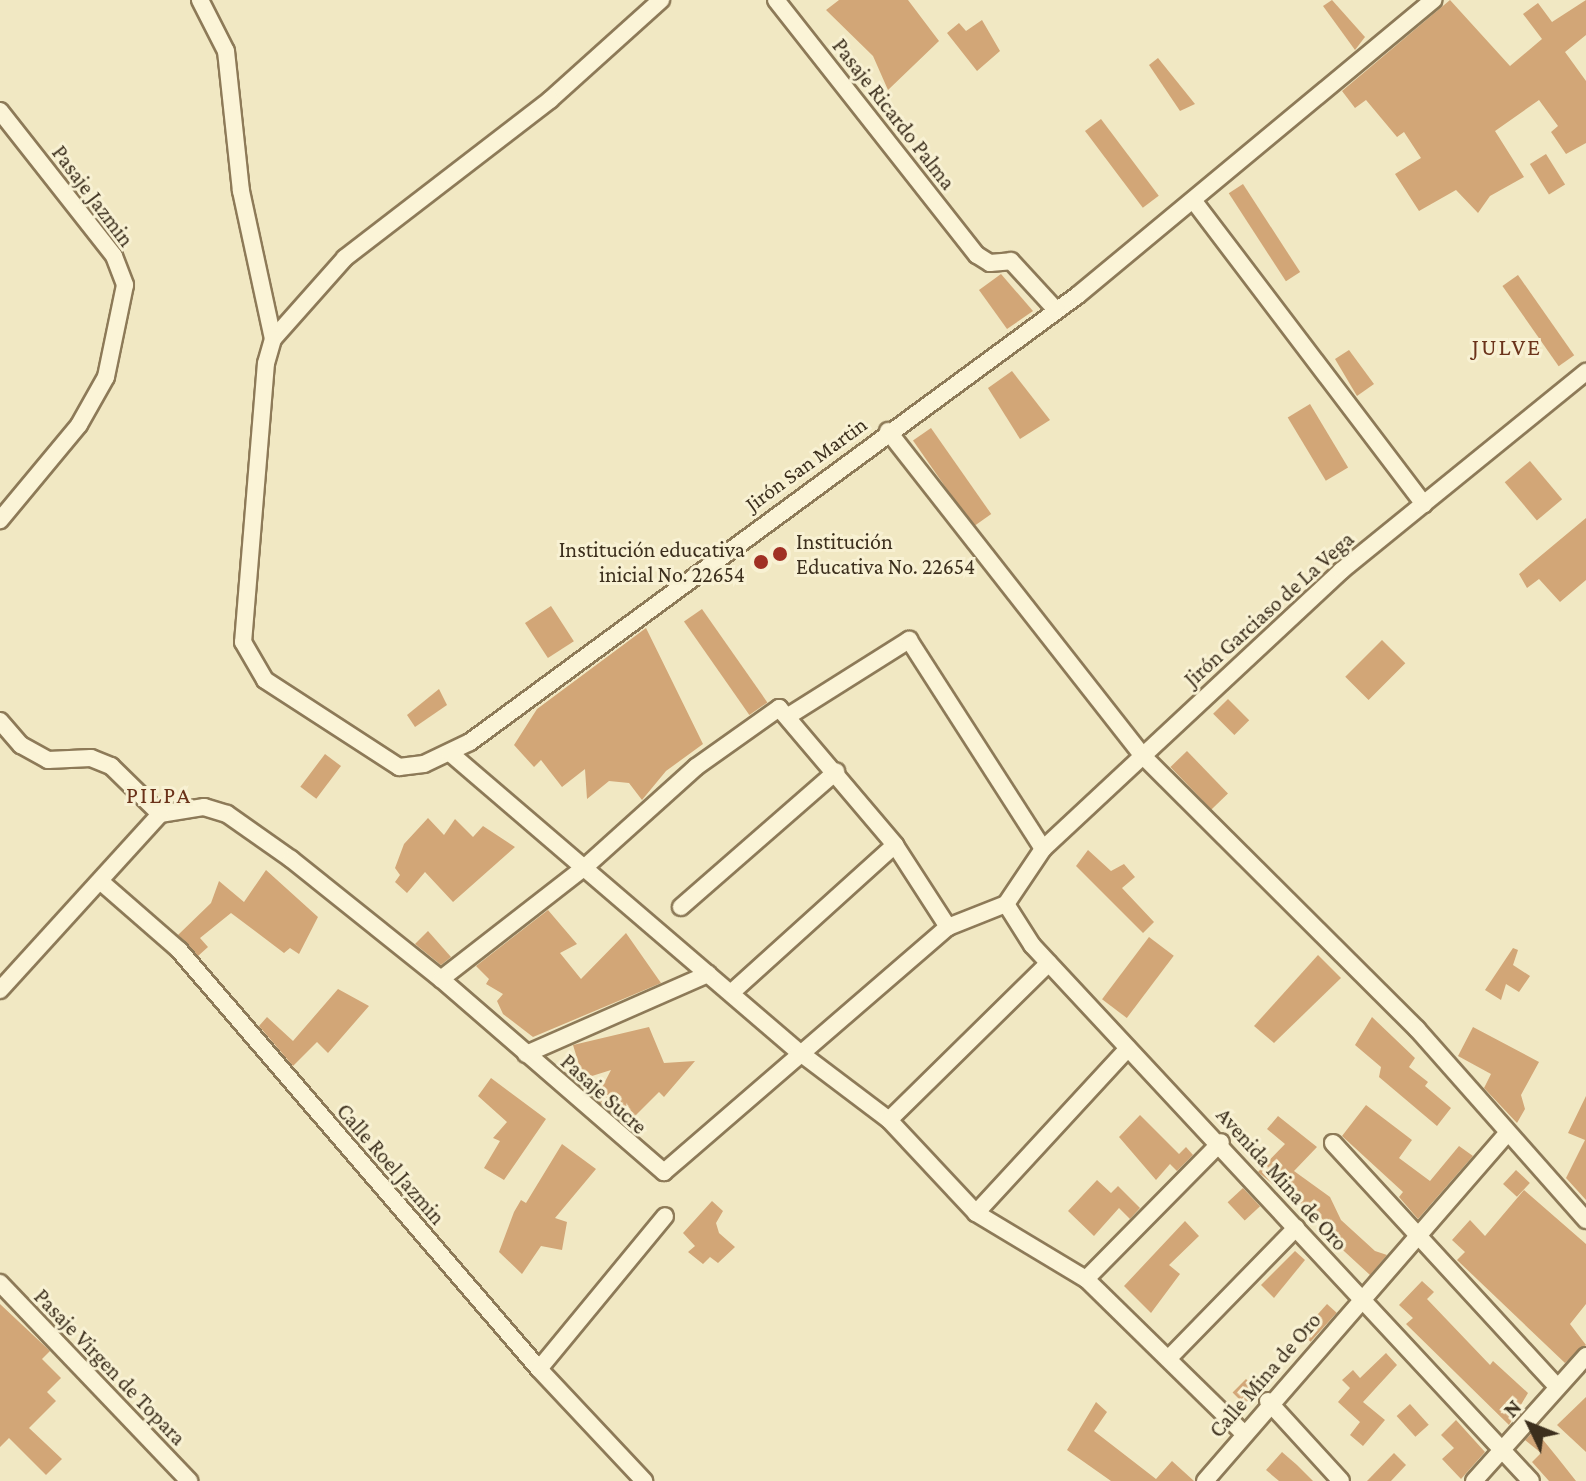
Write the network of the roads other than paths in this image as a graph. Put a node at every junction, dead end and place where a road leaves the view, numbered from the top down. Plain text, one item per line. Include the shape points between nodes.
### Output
1 (200, 0) edge
2 (661, 0) edge
3 (776, 0) edge
4 (1433, 0) edge
5 (0, 111) edge
6 (1193, 200) junction
7 (1056, 310) junction
8 (273, 339) junction
9 (1586, 372) edge
10 (888, 431) junction
11 (1424, 504) junction
12 (0, 520) edge
13 (790, 715) junction
14 (0, 721) edge
15 (450, 753) junction
16 (1142, 755) junction
17 (836, 772) junction
18 (160, 814) junction
19 (895, 845) junction
20 (1043, 849) junction
21 (585, 867) junction
22 (100, 881) junction
23 (1006, 904) junction
24 (681, 907) dead end
25 (948, 927) junction
26 (1049, 963) junction
27 (708, 974) junction
28 (441, 979) junction
29 (0, 990) edge
30 (731, 993) junction
31 (1128, 1048) junction
32 (799, 1052) junction
33 (526, 1054) junction
34 (889, 1120) junction
35 (1508, 1133) junction
36 (1221, 1142) junction
37 (1333, 1143) dead end
38 (976, 1213) junction
39 (665, 1216) dead end
40 (1586, 1220) edge
41 (1296, 1228) junction
42 (1422, 1239) junction
43 (1086, 1279) junction
44 (0, 1283) edge
45 (1360, 1299) junction
46 (1586, 1356) edge
47 (1169, 1358) junction
48 (539, 1369) junction
49 (1557, 1387) junction
50 (1268, 1401) junction
51 (1242, 1432) junction
52 (1501, 1454) junction
53 (189, 1481) edge
54 (644, 1481) edge
55 (1205, 1481) edge
56 (1341, 1481) edge
57 (1474, 1481) edge
58 (1531, 1481) edge

1 - 8 street via 226,51 241,191
2 - 8 street via 550,100 345,258
3 - 7 street, Pasaje Ricardo Palma via 977,255 990,263 1011,261
4 - 6 street, Jirón San Martin
5 - 12 street, Pasaje Jazmin via 114,256 125,285 106,377 79,425
6 - 7 street, Jirón San Martin
6 - 11 street
7 - 10 street, Jirón San Martin
8 - 15 street, Jirón San Martin via 266,363 243,642 248,654 265,680 381,760 399,767
9 - 11 street, Jirón Garciaso de La Vega
10 - 15 street, Jirón San Martin
10 - 16 street
11 - 16 street, Jirón Garciaso de La Vega via 1341,571
13 - 17 street
13 - 20 street via 909,640
13 - 21 street via 779,708 696,767
14 - 18 street via 21,745 48,760 91,758 111,766
15 - 21 street
16 - 20 street, Jirón Garciaso de La Vega
16 - 35 street via 1417,1029
17 - 19 street
17 - 24 street
18 - 22 street
18 - 28 street, Pasaje Sucre via 204,807 227,814
19 - 25 street
19 - 30 street
20 - 23 street, Jirón Garciaso de La Vega
21 - 27 street
21 - 28 street
22 - 29 street
22 - 48 street, Calle Roel Jazmin via 179,950
23 - 25 street, Pasaje Sucre
23 - 26 street, Avenida Mina de Oro
25 - 32 street, Pasaje Sucre
26 - 31 street, Avenida Mina de Oro
26 - 34 street
27 - 30 street
27 - 33 street
28 - 33 street, Pasaje Sucre
30 - 32 street
31 - 36 street, Avenida Mina de Oro
31 - 38 street
32 - 33 street, Pasaje Sucre via 664,1172
32 - 34 street
34 - 38 street
35 - 40 street
35 - 42 street, Calle Mina de Oro
36 - 41 street, Avenida Mina de Oro
36 - 43 street
37 - 42 street
38 - 43 street
39 - 48 street
41 - 45 street, Avenida Mina de Oro
41 - 47 street
42 - 45 street, Calle Mina de Oro
42 - 49 street
43 - 47 street
44 - 53 street, Pasaje Virgen de Topara
45 - 50 street, Calle Mina de Oro
45 - 52 street, Avenida Mina de Oro
46 - 49 street
47 - 51 street
48 - 54 street, Calle Roel Jazmin
49 - 52 street
50 - 51 street, Calle Mina de Oro
50 - 56 street
51 - 55 street, Calle Mina de Oro
52 - 57 street
52 - 58 street, Avenida Mina de Oro

